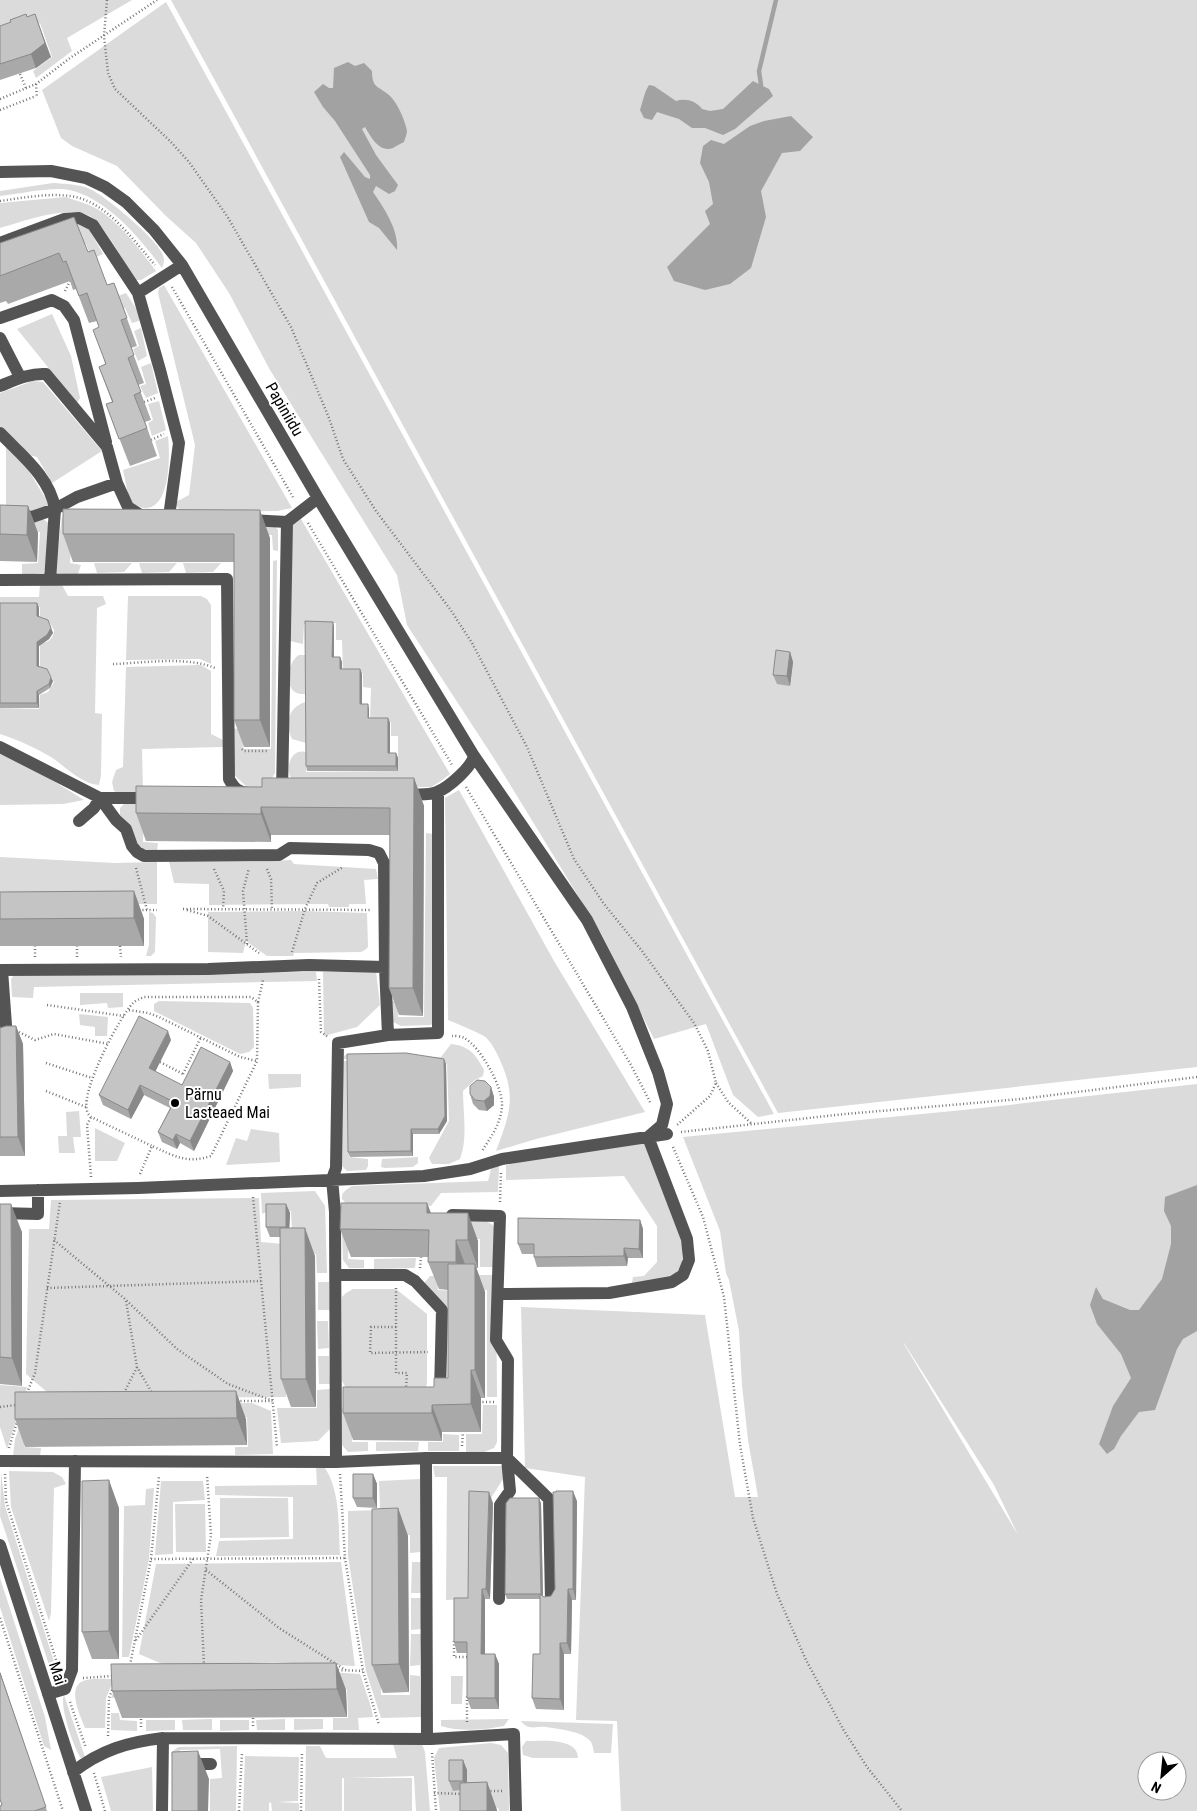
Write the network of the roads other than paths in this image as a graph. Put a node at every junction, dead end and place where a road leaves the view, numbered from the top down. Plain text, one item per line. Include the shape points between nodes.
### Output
1 (0, 172) edge
2 (0, 242) edge
3 (182, 265) junction
4 (138, 293) junction
5 (0, 318) edge
6 (0, 338) edge
7 (20, 377) junction
8 (0, 386) edge
9 (0, 433) edge
10 (107, 447) junction
11 (117, 483) junction
12 (318, 498) junction
13 (55, 509) junction
14 (0, 514) edge
15 (169, 517) junction
16 (189, 518) edge
17 (238, 520) edge
18 (287, 522) junction
19 (0, 580) edge
20 (50, 580) junction
21 (0, 747) edge
22 (474, 756) junction
23 (158, 790) edge
24 (438, 792) junction
25 (283, 793) edge
26 (257, 794) edge
27 (391, 794) edge
28 (100, 798) junction
29 (79, 821) dead end
30 (385, 967) junction
31 (1, 970) edge
32 (388, 1035) junction
33 (7, 1039) edge
34 (648, 1137) junction
35 (332, 1179) junction
36 (38, 1190) junction
37 (0, 1191) edge
38 (335, 1212) junction
39 (0, 1213) edge
40 (374, 1213) edge
41 (442, 1214) edge
42 (336, 1275) junction
43 (498, 1294) junction
44 (428, 1396) edge
45 (426, 1458) junction
46 (507, 1458) junction
47 (2, 1461) edge
48 (75, 1462) junction
49 (338, 1462) junction
50 (75, 1480) junction
51 (90, 1486) edge
52 (0, 1545) edge
53 (498, 1599) dead end
54 (550, 1600) edge
55 (48, 1694) junction
56 (163, 1738) junction
57 (429, 1739) junction
58 (162, 1763) junction
59 (211, 1764) dead end
60 (73, 1772) junction
61 (86, 1811) edge
62 (162, 1811) edge
63 (516, 1811) edge

1 - 3 street, Papiniidu via 51,171 86,178 105,187 126,202 154,230
2 - 4 street via 64,219 79,218 93,225
3 - 4 street
3 - 12 street, Papiniidu
4 - 15 street via 179,443
5 - 10 street via 52,300 64,306 74,320
6 - 7 street
7 - 8 street
7 - 10 street via 46,374
9 - 13 street via 41,475
10 - 11 street
11 - 13 street via 77,497
11 - 15 street via 128,507 142,516
12 - 18 street
12 - 22 street, Papiniidu
13 - 14 street via 32,517
13 - 20 street
15 - 16 street
17 - 18 street
18 - 25 street
19 - 20 street
20 - 26 street via 227,579 229,788
21 - 28 street
22 - 24 street via 470,767
22 - 34 street, Papiniidu via 586,920 632,1007 667,1104 665,1129
23 - 28 street via 144,798
24 - 27 street
24 - 32 street via 438,1033
28 - 29 street
28 - 30 street via 126,829 132,846 144,856 278,855 290,848 379,853 384,863
30 - 31 street
30 - 32 street
31 - 33 street
32 - 35 street via 338,1043 336,1168
34 - 35 street via 502,1158 470,1169 424,1176
34 - 43 street via 687,1239 689,1260 683,1275 672,1282 608,1293
35 - 36 street
35 - 38 street
36 - 37 street
36 - 39 street via 38,1214
38 - 40 street
38 - 42 street
41 - 43 street via 500,1216
42 - 44 street via 405,1275 442,1310 440,1392
42 - 49 street via 341,1396
43 - 46 street via 496,1340 508,1360
45 - 46 street
45 - 49 street
45 - 57 street
46 - 53 street via 510,1491 500,1505
46 - 54 street via 549,1499
47 - 48 street
48 - 49 street
48 - 50 street
50 - 51 street
50 - 55 street via 72,1670 67,1684
52 - 55 street, Mai
55 - 60 street, Mai
56 - 57 street
56 - 58 street
56 - 60 street via 109,1750
57 - 63 street via 514,1734
58 - 59 street
58 - 62 street
60 - 61 street, Mai

